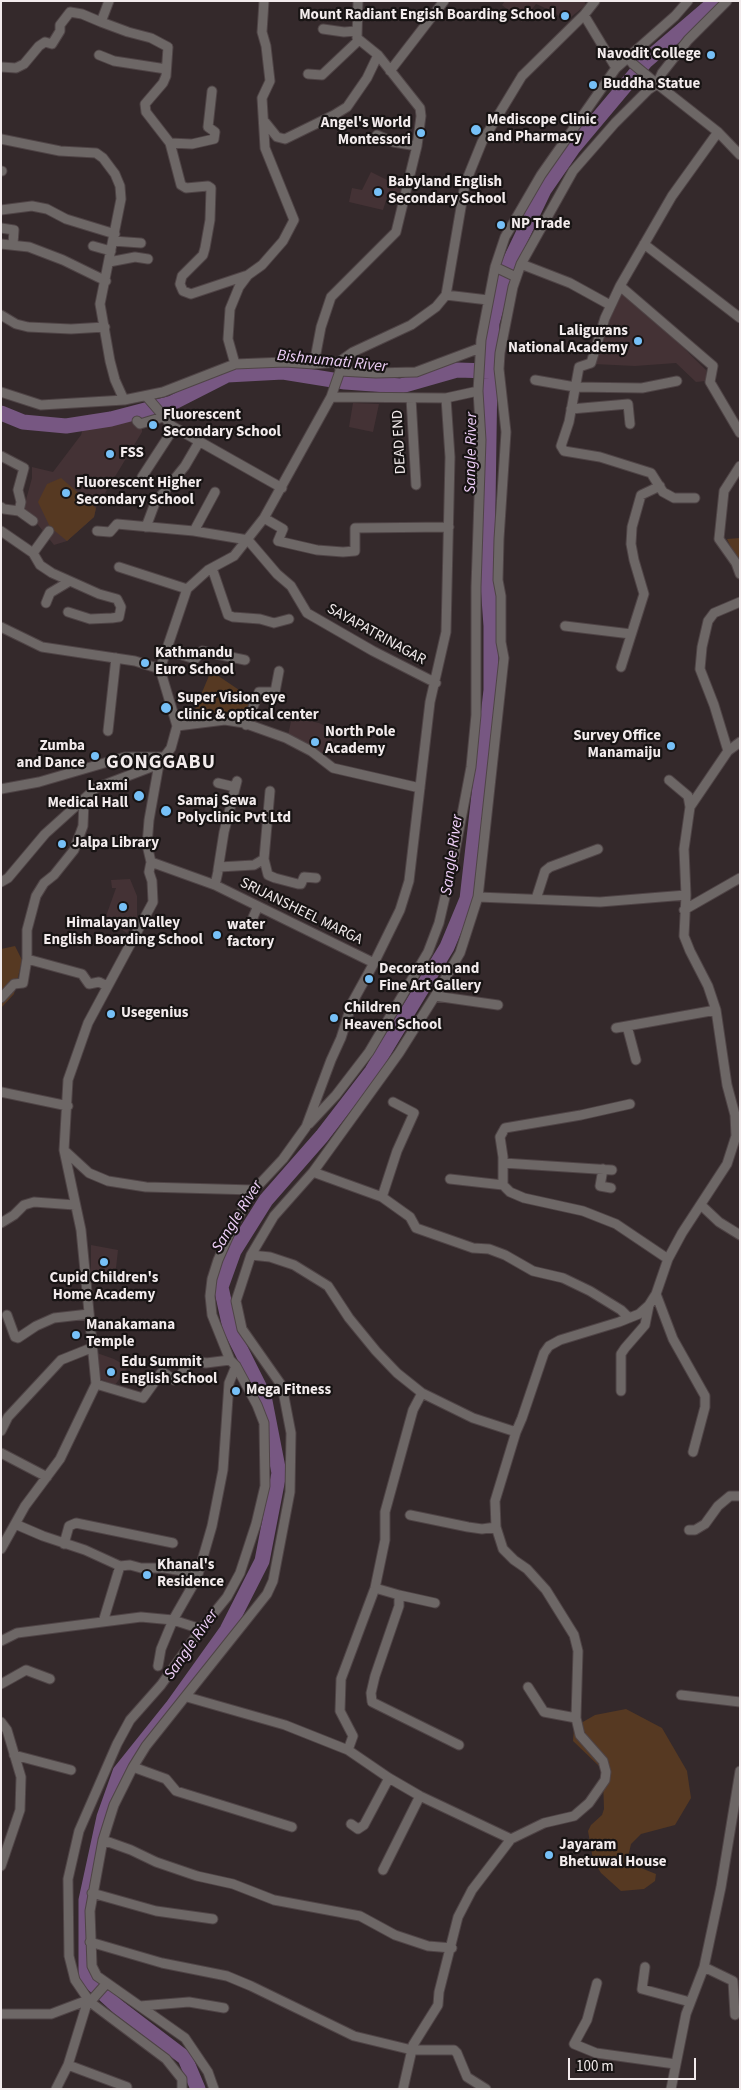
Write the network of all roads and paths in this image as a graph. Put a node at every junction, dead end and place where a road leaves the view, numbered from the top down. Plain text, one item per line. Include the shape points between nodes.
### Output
1 (108, 1) edge
2 (264, 1) edge
3 (358, 1) edge
4 (444, 1) edge
5 (595, 1) edge
6 (688, 1) edge
7 (727, 1) edge
8 (584, 15) junction
9 (101, 22) junction
10 (323, 29) dead end
11 (356, 31) junction
12 (359, 40) junction
13 (98, 55) dead end
14 (378, 55) junction
15 (630, 60) junction
16 (1, 66) edge
17 (166, 68) junction
18 (616, 68) junction
19 (390, 71) junction
20 (308, 74) dead end
21 (654, 82) junction
22 (212, 91) dead end
23 (265, 122) junction
24 (718, 132) junction
25 (377, 135) dead end
26 (1, 139) edge
27 (170, 142) junction
28 (418, 146) junction
29 (740, 154) edge
30 (1, 210) edge
31 (1, 228) edge
32 (114, 237) junction
33 (141, 243) dead end
34 (1, 244) edge
35 (13, 244) junction
36 (644, 244) junction
37 (93, 246) dead end
38 (111, 251) junction
39 (148, 259) dead end
40 (109, 262) junction
41 (521, 264) junction
42 (497, 268) junction
43 (248, 275) junction
44 (514, 276) junction
45 (106, 281) junction
46 (620, 286) junction
47 (446, 295) junction
48 (488, 300) junction
49 (610, 305) junction
50 (1, 315) edge
51 (740, 318) edge
52 (105, 327) junction
53 (479, 351) junction
54 (234, 364) junction
55 (314, 364) junction
56 (339, 366) junction
57 (535, 380) dead end
58 (676, 381) dead end
59 (478, 387) junction
60 (575, 387) junction
61 (1, 392) edge
62 (332, 394) junction
63 (411, 398) junction
64 (446, 398) junction
65 (124, 400) junction
66 (149, 400) junction
67 (571, 409) junction
68 (162, 416) junction
69 (137, 421) dead end
70 (630, 424) dead end
71 (172, 426) junction
72 (740, 433) edge
73 (199, 442) junction
74 (1, 456) edge
75 (740, 466) edge
76 (142, 477) dead end
77 (416, 485) dead end
78 (660, 486) junction
79 (282, 488) junction
80 (215, 492) dead end
81 (695, 498) dead end
82 (1, 507) edge
83 (19, 511) junction
84 (264, 518) junction
85 (33, 521) dead end
86 (146, 527) junction
87 (449, 527) junction
88 (1, 531) edge
89 (49, 531) dead end
90 (97, 531) dead end
91 (194, 531) junction
92 (248, 540) junction
93 (33, 554) junction
94 (119, 567) dead end
95 (212, 568) junction
96 (740, 574) edge
97 (70, 581) junction
98 (187, 589) junction
99 (740, 602) edge
100 (46, 603) dead end
101 (68, 612) dead end
102 (289, 619) dead end
103 (565, 626) dead end
104 (1, 627) edge
105 (631, 634) junction
106 (166, 650) junction
107 (116, 658) junction
108 (245, 660) dead end
109 (621, 667) dead end
110 (160, 669) junction
111 (280, 671) dead end
112 (436, 683) junction
113 (246, 725) junction
114 (177, 726) junction
115 (108, 731) dead end
116 (740, 742) edge
117 (728, 751) junction
118 (161, 760) junction
119 (669, 780) dead end
120 (218, 783) dead end
121 (420, 788) junction
122 (1, 789) edge
123 (270, 791) dead end
124 (84, 800) junction
125 (690, 807) junction
126 (598, 849) dead end
127 (264, 859) junction
128 (151, 862) junction
129 (218, 870) junction
130 (316, 878) dead end
131 (740, 878) edge
132 (1, 882) edge
133 (216, 885) junction
134 (686, 895) junction
135 (478, 897) junction
136 (536, 899) junction
137 (258, 906) junction
138 (684, 910) junction
139 (251, 922) dead end
140 (27, 959) junction
141 (374, 963) junction
142 (107, 986) junction
143 (435, 996) junction
144 (1, 998) edge
145 (498, 1005) dead end
146 (716, 1010) junction
147 (627, 1026) junction
148 (616, 1028) dead end
149 (636, 1060) dead end
150 (1, 1092) edge
151 (393, 1102) dead end
152 (630, 1104) dead end
153 (68, 1106) junction
154 (306, 1127) junction
155 (64, 1150) junction
156 (503, 1163) junction
157 (314, 1172) junction
158 (450, 1179) dead end
159 (503, 1185) junction
160 (611, 1188) dead end
161 (254, 1190) junction
162 (382, 1197) junction
163 (75, 1205) junction
164 (701, 1205) junction
165 (1, 1222) edge
166 (740, 1235) edge
167 (251, 1255) junction
168 (668, 1259) junction
169 (656, 1294) junction
170 (649, 1305) junction
171 (89, 1314) junction
172 (7, 1315) dead end
173 (629, 1318) junction
174 (91, 1348) junction
175 (233, 1363) junction
176 (96, 1384) junction
177 (621, 1391) dead end
178 (422, 1393) junction
179 (1, 1431) edge
180 (516, 1432) junction
181 (693, 1452) dead end
182 (1, 1454) edge
183 (47, 1477) junction
184 (740, 1496) edge
185 (410, 1514) dead end
186 (15, 1524) junction
187 (496, 1528) junction
188 (688, 1530) dead end
189 (173, 1543) dead end
190 (64, 1544) junction
191 (1, 1549) edge
192 (120, 1566) junction
193 (197, 1578) junction
194 (375, 1588) junction
195 (399, 1596) junction
196 (435, 1603) dead end
197 (173, 1620) junction
198 (103, 1622) junction
199 (201, 1629) junction
200 (1, 1642) edge
201 (158, 1666) dead end
202 (50, 1679) dead end
203 (1, 1684) edge
204 (528, 1687) dead end
205 (681, 1695) dead end
206 (186, 1697) junction
207 (740, 1702) edge
208 (576, 1718) junction
209 (1, 1722) edge
210 (459, 1745) dead end
211 (348, 1750) junction
212 (14, 1755) junction
213 (133, 1767) junction
214 (71, 1770) dead end
215 (740, 1771) edge
216 (388, 1778) junction
217 (420, 1796) junction
218 (352, 1824) dead end
219 (292, 1826) dead end
220 (511, 1839) junction
221 (103, 1840) junction
222 (1, 1866) edge
223 (383, 1870) dead end
224 (92, 1894) junction
225 (213, 1920) dead end
226 (90, 1942) junction
227 (452, 1948) junction
228 (645, 1967) dead end
229 (704, 1967) junction
230 (597, 1982) dead end
231 (104, 1986) junction
232 (90, 2000) junction
233 (690, 2002) junction
234 (140, 2006) junction
235 (224, 2008) dead end
236 (1, 2014) edge
237 (735, 2014) dead end
238 (412, 2050) junction
239 (676, 2064) junction
240 (68, 2065) junction
241 (127, 2087) dead end
242 (56, 2089) edge
243 (182, 2089) edge
244 (214, 2089) edge
245 (403, 2089) edge
246 (486, 2089) edge
247 (671, 2089) edge

1 - 9 street
2 - 23 street via 262,32 270,81 262,98
3 - 11 street
4 - 19 street
5 - 8 street
6 - 15 street
7 - 21 street via 688,40
8 - 18 street
8 - 47 street via 522,76 482,142 465,184
9 - 16 street via 70,12 52,44 45,42 39,46 24,64 16,68
9 - 17 street via 162,42 168,47
10 - 11 street
11 - 12 street
12 - 14 street
12 - 20 street via 322,75
13 - 17 street via 114,61
14 - 19 street
14 - 23 street via 347,107 334,115 285,139 277,137
15 - 18 street
15 - 21 street
17 - 27 street via 163,83 146,104 146,112
18 - 42 street via 541,175 505,237
19 - 28 street via 420,108
21 - 24 street
21 - 41 street via 573,171
22 - 27 street via 208,128 215,132 214,138 192,144
23 - 43 street via 265,148 294,220 262,265
24 - 29 street
24 - 36 street via 672,196
25 - 28 street via 393,142
26 - 32 street via 42,148 96,153 103,158 120,186 121,199
27 - 43 street via 180,185 211,188 205,248 203,255 182,276 182,291 191,294
28 - 55 street via 396,232 331,297
30 - 32 street via 40,207
31 - 35 street via 14,230
32 - 33 street
32 - 38 street
34 - 35 street
35 - 45 street via 62,260
36 - 46 street
36 - 51 street
37 - 38 street
38 - 40 street
39 - 40 street via 134,257
40 - 45 street
41 - 44 street
41 - 49 street via 570,283
42 - 44 street
42 - 48 street
43 - 54 street via 230,309 228,339
44 - 135 street via 499,369 506,432 498,539 504,658
45 - 52 street via 100,304
46 - 49 street
46 - 72 street via 713,366 710,382
47 - 48 street
47 - 56 street via 436,307 411,325 353,352
48 - 53 street
49 - 60 street via 591,363 579,367
50 - 52 street via 28,327
52 - 65 street via 110,361
53 - 56 street via 416,372 376,373
53 - 59 street
54 - 55 street
54 - 66 street
55 - 56 street
56 - 62 street
57 - 60 street
58 - 60 street via 642,388
59 - 64 street
59 - 154 street via 481,440 476,715 471,767 439,924 428,952 369,1052
60 - 67 street
61 - 65 street via 41,404
62 - 63 street
62 - 79 street
63 - 64 street
63 - 77 street, DEAD END
64 - 87 street via 450,457
65 - 66 street
66 - 68 street
67 - 70 street via 628,404
67 - 78 street via 561,446 564,451 600,457 651,473
68 - 69 street via 140,424
68 - 71 street
71 - 73 street
71 - 76 street
73 - 79 street
73 - 86 street via 156,503
74 - 83 street via 24,468 18,490
75 - 96 street via 724,491 719,539
78 - 81 street via 663,492 674,498
78 - 105 street via 641,494 632,527 631,544 644,594
79 - 84 street
80 - 91 street
82 - 83 street
83 - 85 street
84 - 87 street via 283,529 278,541 316,550 343,552 355,551 355,528
84 - 92 street
86 - 90 street via 117,524 110,532
86 - 91 street
87 - 112 street via 446,632
88 - 93 street
89 - 93 street
91 - 92 street
92 - 95 street via 234,556
92 - 112 street, SAYAPATRINAGAR via 291,586 307,613
93 - 97 street via 40,565
94 - 98 street
95 - 98 street
95 - 102 street via 228,615 274,623
97 - 100 street via 50,593
97 - 101 street via 118,599 121,607 119,617 112,618 90,619
98 - 106 street
99 - 117 street via 714,613 708,621 700,669
103 - 105 street
104 - 107 street via 42,647
105 - 109 street
106 - 108 street via 195,659 202,651
106 - 110 street
107 - 110 street
107 - 115 street
110 - 114 street
111 - 113 street via 275,692 259,692
112 - 121 street via 430,702
113 - 114 street via 224,720
113 - 121 street via 286,738 333,768
114 - 118 street via 171,748
116 - 117 street
117 - 125 street
118 - 122 street via 125,757 39,782
118 - 124 street via 96,788
118 - 128 street via 147,845
119 - 125 street via 688,796
120 - 129 street via 236,784
121 - 141 street via 409,881 400,910
123 - 127 street
124 - 132 street via 45,834
124 - 140 street via 83,826 74,850 54,875 44,882 36,896 27,930
125 - 134 street via 684,848
126 - 136 street via 545,871
127 - 129 street via 254,865 219,867
127 - 130 street via 268,875 275,878 298,884 304,877
128 - 133 street, SRIJANSHEEL MARGA
128 - 142 street via 153,902
129 - 133 street
131 - 138 street
133 - 137 street, SRIJANSHEEL MARGA
134 - 136 street via 600,902
134 - 138 street
135 - 136 street
135 - 143 street via 460,953
137 - 139 street
137 - 141 street, SRIJANSHEEL MARGA
138 - 146 street via 684,936
140 - 142 street via 82,974 88,984 99,982
140 - 144 street via 23,983 14,984
141 - 154 street via 352,1003
142 - 153 street via 88,1024 68,1080
143 - 145 street
143 - 157 street via 399,1053
146 - 147 street
146 - 164 street via 736,1136 727,1164
147 - 148 street
147 - 149 street
150 - 153 street
151 - 162 street via 414,1113
152 - 156 street via 505,1128 500,1137
153 - 155 street
154 - 161 street via 283,1159
155 - 161 street via 89,1173 108,1181 146,1188
155 - 163 street
156 - 159 street
156 - 160 street via 607,1169 601,1187
157 - 162 street
157 - 167 street via 274,1216
158 - 159 street
159 - 168 street via 524,1198 583,1211 616,1224
161 - 175 street via 233,1226 212,1279 212,1315
162 - 173 street via 410,1217 416,1228 473,1248 489,1249 533,1271 564,1278 621,1310
163 - 165 street via 24,1204
163 - 171 street via 81,1230
164 - 166 street
164 - 168 street
167 - 178 street via 294,1265 328,1286 376,1351
167 - 206 street via 236,1300 242,1329 285,1395 291,1433 290,1492 273,1581 267,1594
168 - 169 street
169 - 170 street
169 - 181 street via 673,1339 705,1396
170 - 173 street
170 - 177 street via 645,1325 621,1354
171 - 172 street via 54,1318 18,1338 14,1337
171 - 174 street
173 - 180 street via 549,1346
174 - 176 street
174 - 179 street via 61,1360 8,1417
175 - 176 street via 192,1360 179,1378 174,1380 161,1373 142,1398
175 - 193 street via 224,1470
175 - 199 street via 264,1423 264,1499 240,1573 227,1597
176 - 183 street via 60,1459
178 - 180 street via 473,1418
178 - 194 street via 413,1410 385,1512 385,1540
180 - 187 street via 495,1501
182 - 183 street
183 - 186 street
184 - 188 street via 730,1496 705,1524
185 - 187 street via 468,1528
186 - 190 street
186 - 191 street
187 - 208 street via 503,1548 546,1590 574,1634 578,1651
189 - 190 street via 76,1523 68,1526
190 - 192 street
192 - 193 street via 165,1568 188,1572
192 - 198 street
193 - 197 street
194 - 195 street
194 - 211 street via 341,1679 340,1711 353,1736
195 - 196 street
195 - 210 street via 399,1606 374,1676 372,1702
197 - 198 street via 141,1617
197 - 199 street
197 - 201 street
198 - 200 street via 17,1633
199 - 232 street via 161,1686 130,1720 79,1831 68,1879 69,1956 75,1980
202 - 203 street via 26,1670
204 - 208 street via 544,1712
205 - 207 street
206 - 211 street via 286,1725
206 - 213 street
208 - 220 street via 580,1735 603,1761 606,1772 600,1789 574,1816 544,1823
209 - 212 street via 7,1730
211 - 216 street
212 - 214 street
212 - 222 street via 21,1777 20,1810
213 - 219 street via 166,1779 176,1791
213 - 221 street via 114,1805
215 - 229 street
216 - 217 street
216 - 218 street via 364,1825 358,1829
217 - 220 street
217 - 223 street
220 - 227 street via 472,1890 458,1917
221 - 224 street
221 - 227 street via 156,1862 274,1900 360,1916 395,1935 428,1946
224 - 225 street via 156,1911
224 - 226 street
226 - 231 street via 92,1966
226 - 238 street via 162,1963 227,1976 354,2036
227 - 238 street via 438,2005
228 - 233 street via 642,1989
229 - 233 street
229 - 237 street via 733,1981
230 - 239 street via 587,2020 574,2044 596,2052
231 - 232 street
231 - 234 street
232 - 236 street via 51,2014
232 - 240 street
232 - 243 street via 166,2059 182,2079
233 - 239 street
234 - 235 street via 189,2002
234 - 244 street via 185,2038 208,2072
238 - 245 street
238 - 246 street via 454,2050 467,2077
239 - 247 street
240 - 241 street
240 - 242 street

